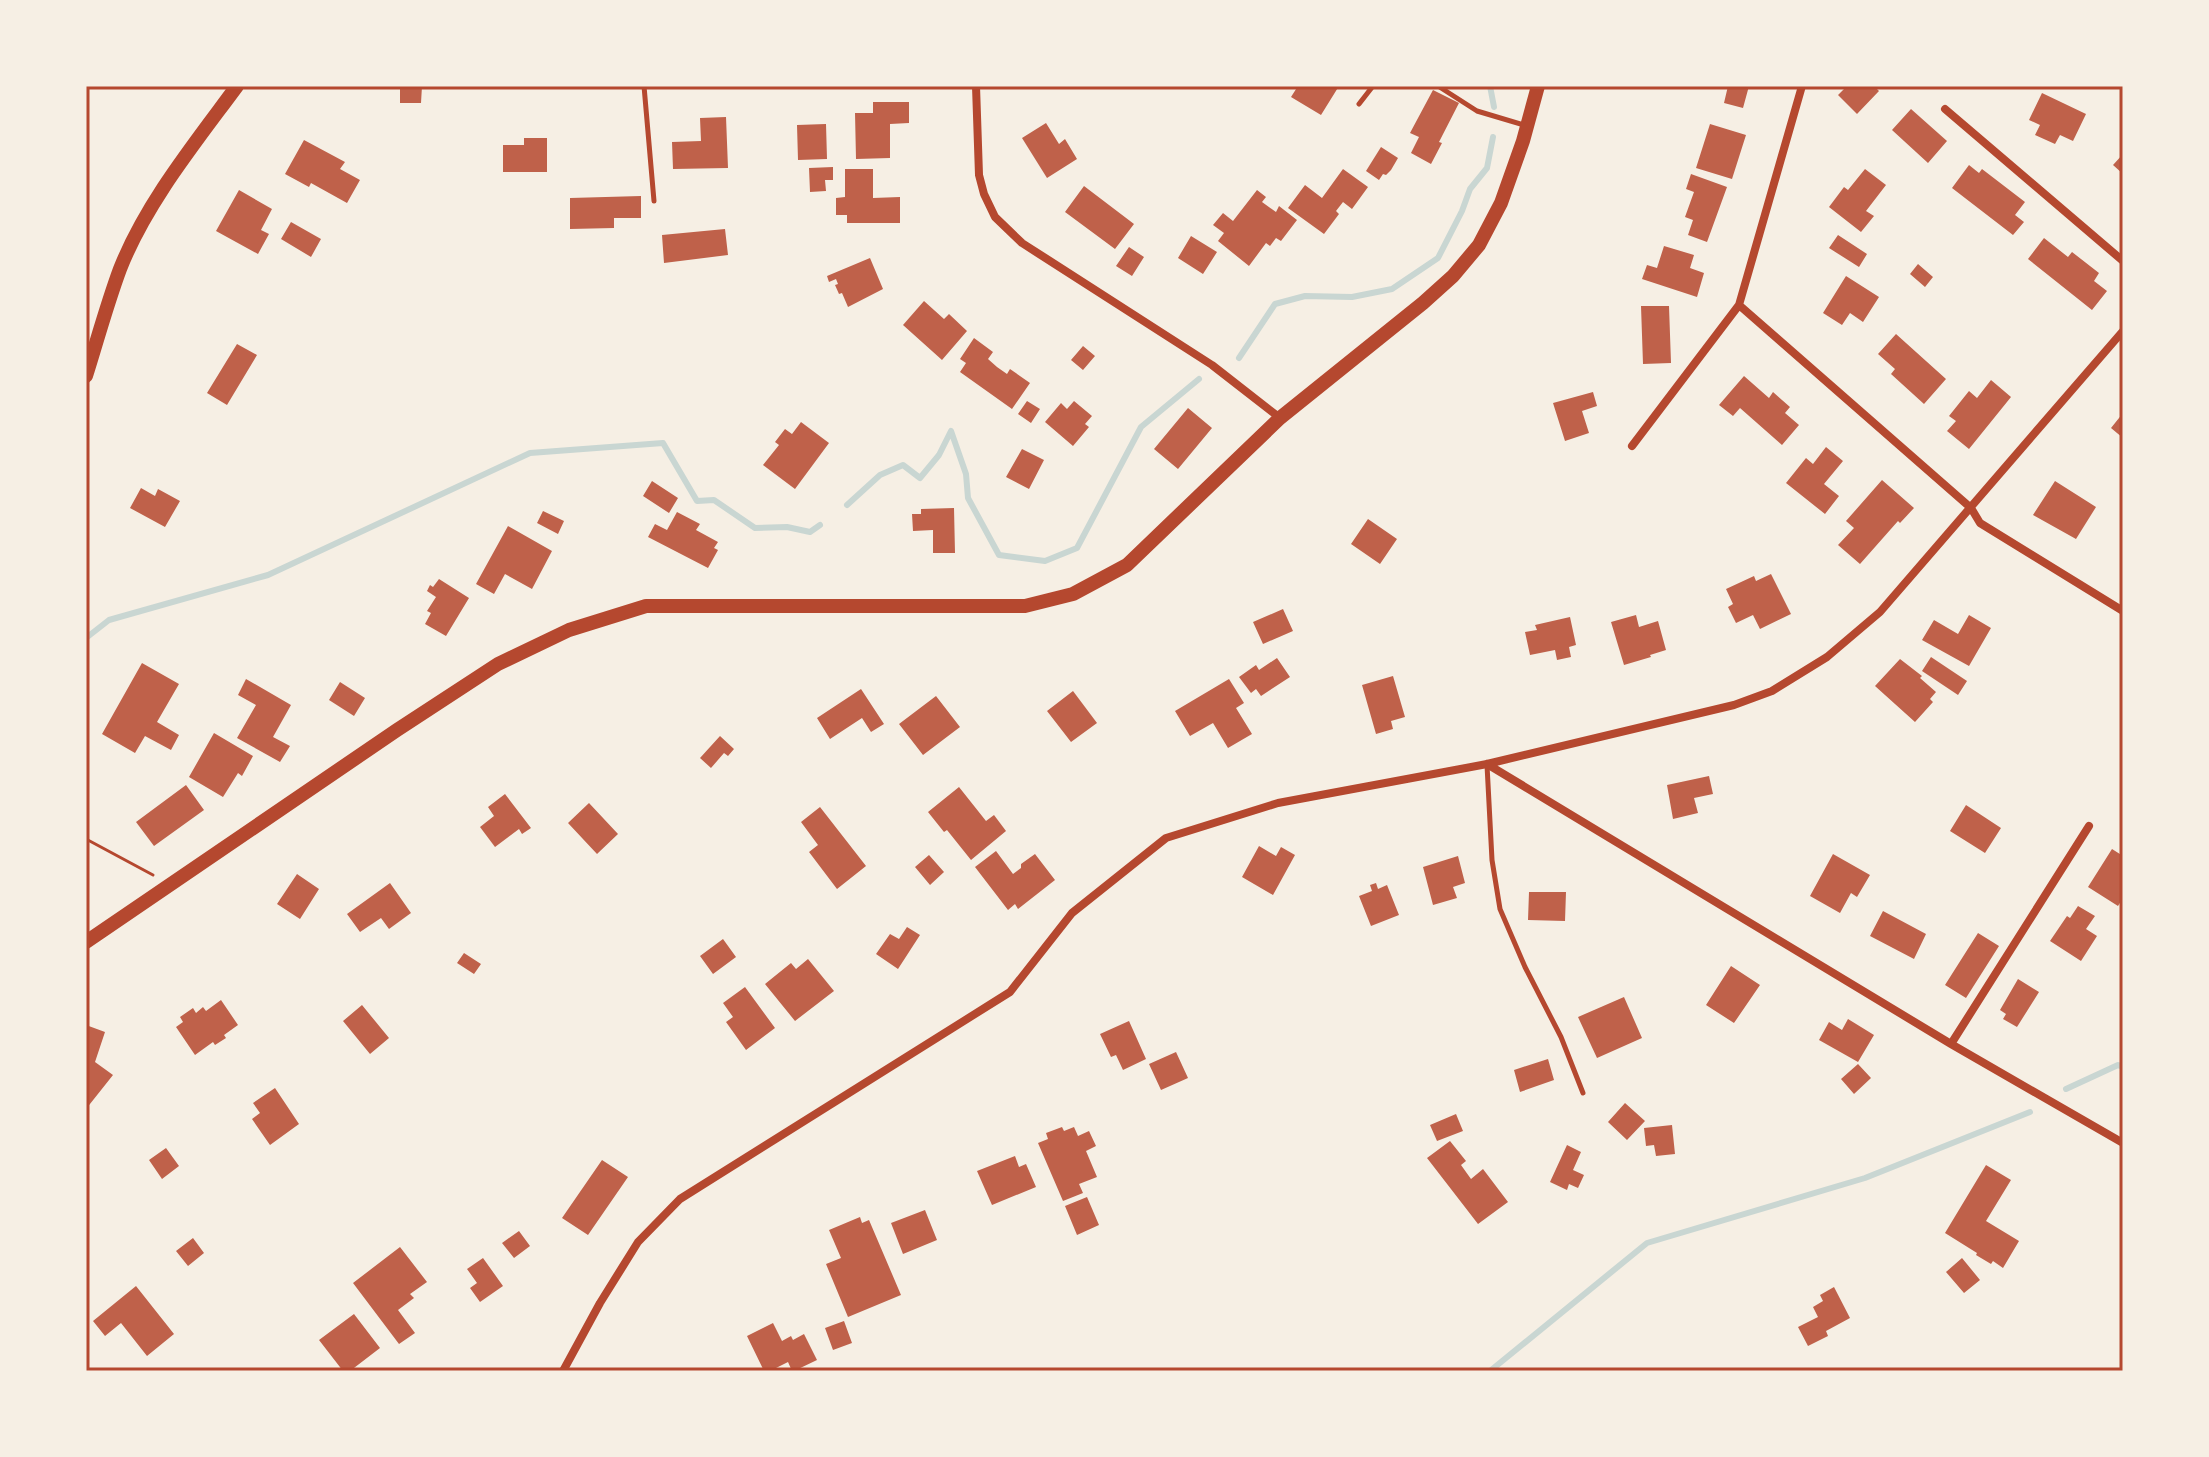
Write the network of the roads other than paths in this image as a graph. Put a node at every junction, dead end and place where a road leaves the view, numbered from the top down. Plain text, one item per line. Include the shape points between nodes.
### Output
1 (237, 86) edge
2 (644, 86) edge
3 (976, 86) edge
4 (1373, 86) edge
5 (1438, 86) edge
6 (1538, 86) edge
7 (1802, 86) edge
8 (1359, 104) dead end
9 (1945, 109) dead end
10 (1528, 126) junction
11 (654, 201) dead end
12 (2123, 261) edge
13 (1739, 305) junction
14 (2123, 331) edge
15 (86, 376) edge
16 (1280, 418) junction
17 (1632, 446) dead end
18 (1971, 508) junction
19 (2123, 611) edge
20 (1487, 764) junction
21 (2089, 826) dead end
22 (86, 942) edge
23 (1951, 1044) junction
24 (1583, 1093) dead end
25 (2123, 1143) edge
26 (563, 1371) edge

1 - 15 street via 152,207 121,268
2 - 11 lane
3 - 16 street via 979,175 995,217 1022,243 1212,365
4 - 8 lane
5 - 10 lane via 1477,111
6 - 10 street
7 - 13 street
9 - 12 street
10 - 16 street via 1501,203 1479,245 1453,276
13 - 17 street
13 - 18 street
14 - 18 street
16 - 22 street via 1127,565 1073,594 1025,606 646,606 569,630 498,664
18 - 19 street via 1980,523
18 - 20 street via 1880,612 1827,657 1772,691 1734,705
20 - 23 street
20 - 24 lane via 1500,909
20 - 26 street via 1278,803 1166,838 1072,913 1010,992 680,1199 638,1242
21 - 23 street
23 - 25 street

